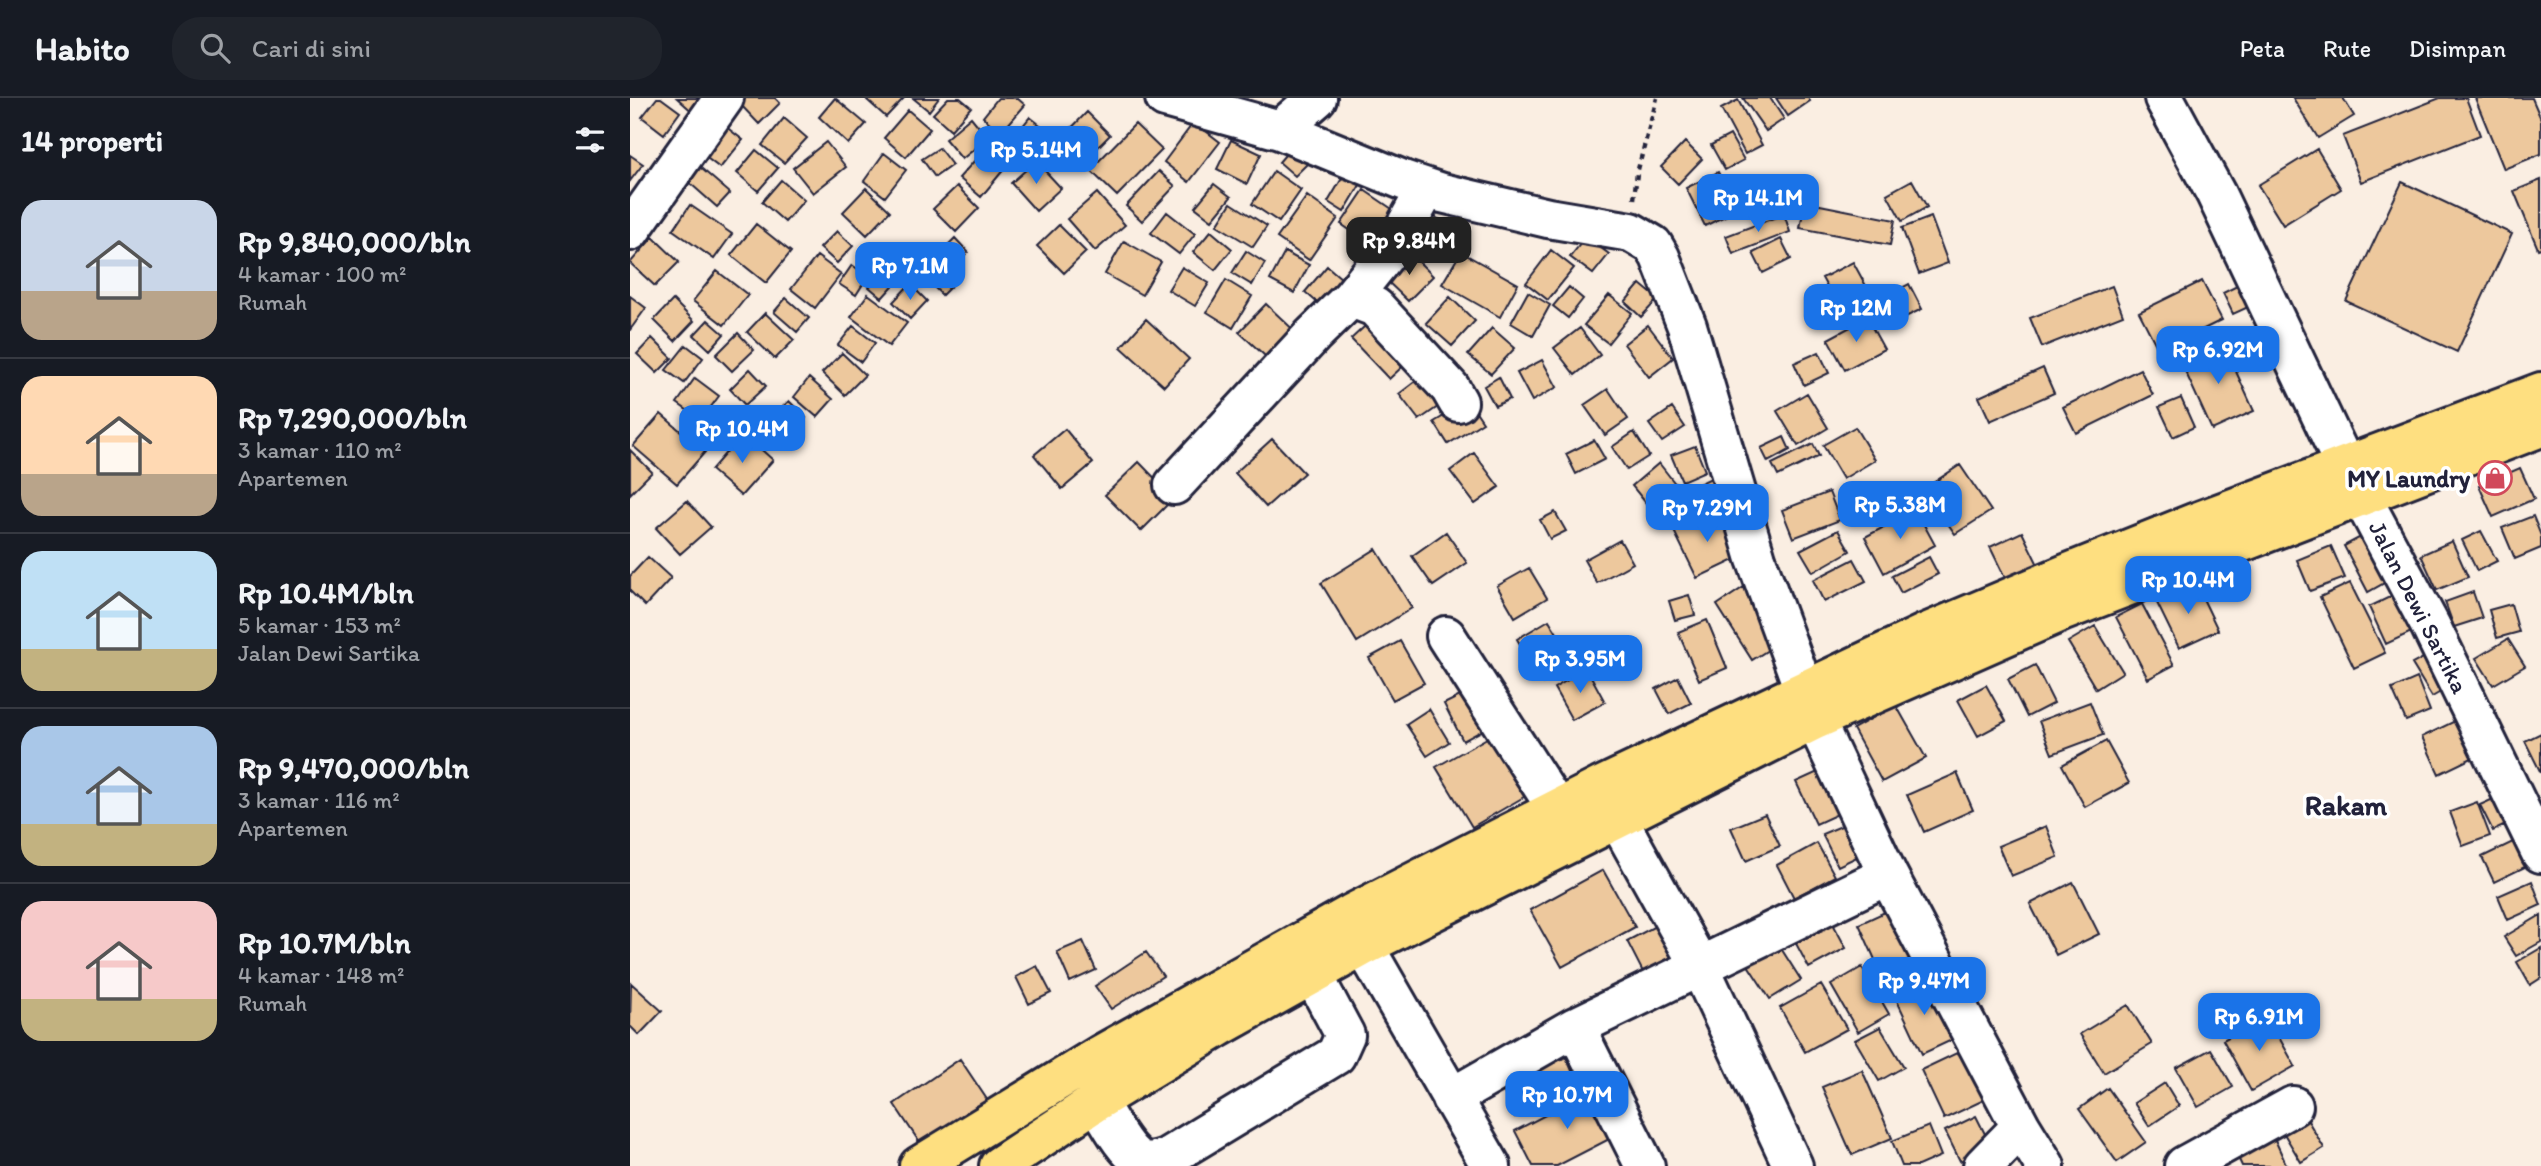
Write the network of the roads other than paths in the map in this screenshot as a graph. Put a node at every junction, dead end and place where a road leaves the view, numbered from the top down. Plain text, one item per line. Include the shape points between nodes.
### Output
1 (724, 98) edge
2 (1165, 98) edge
3 (2164, 98) edge
4 (1295, 110) edge
5 (1427, 188) junction
6 (630, 231) edge
7 (1351, 298) junction
8 (2541, 392) edge
9 (1458, 402) dead end
10 (2541, 427) edge
11 (2353, 481) junction
12 (1174, 485) dead end
13 (1446, 636) dead end
14 (1809, 706) junction
15 (1609, 803) junction
16 (1557, 809) junction
17 (2541, 853) edge
18 (1888, 875) junction
19 (1364, 946) junction
20 (1699, 965) junction
21 (1313, 975) junction
22 (1575, 1027) junction
23 (1100, 1055) junction
24 (1110, 1093) junction
25 (1451, 1098) junction
26 (2293, 1106) dead end
27 (2021, 1127) junction
28 (919, 1166) edge
29 (999, 1166) edge
30 (1491, 1166) edge
31 (1646, 1166) edge
32 (1793, 1166) edge
33 (1983, 1166) edge
34 (2045, 1166) edge
35 (2184, 1166) edge

1 - 6 street
2 - 4 street
3 - 11 street, Jalan Dewi Sartika via 2216,194
4 - 5 street
5 - 7 street via 1399,239
5 - 14 street via 1631,232 1653,245 1687,326 1756,559
7 - 9 street via 1376,307
7 - 12 street
8 - 11 main road
10 - 11 main road
11 - 14 main road via 2061,612
11 - 17 street, Jalan Dewi Sartika via 2431,627
13 - 16 street
14 - 15 main road
14 - 18 street
15 - 16 main road
15 - 19 main road
15 - 20 street
16 - 23 main road via 1351,914
18 - 20 street
18 - 27 street
19 - 21 main road
19 - 25 street
20 - 22 street
20 - 32 street
21 - 24 main road
21 - 24 street via 1345,1035 1336,1055 1166,1158 1141,1161 1126,1147
22 - 25 street
22 - 31 street
23 - 24 main road
23 - 28 main road
24 - 29 main road
25 - 30 street
26 - 35 street
27 - 33 street
27 - 34 street

